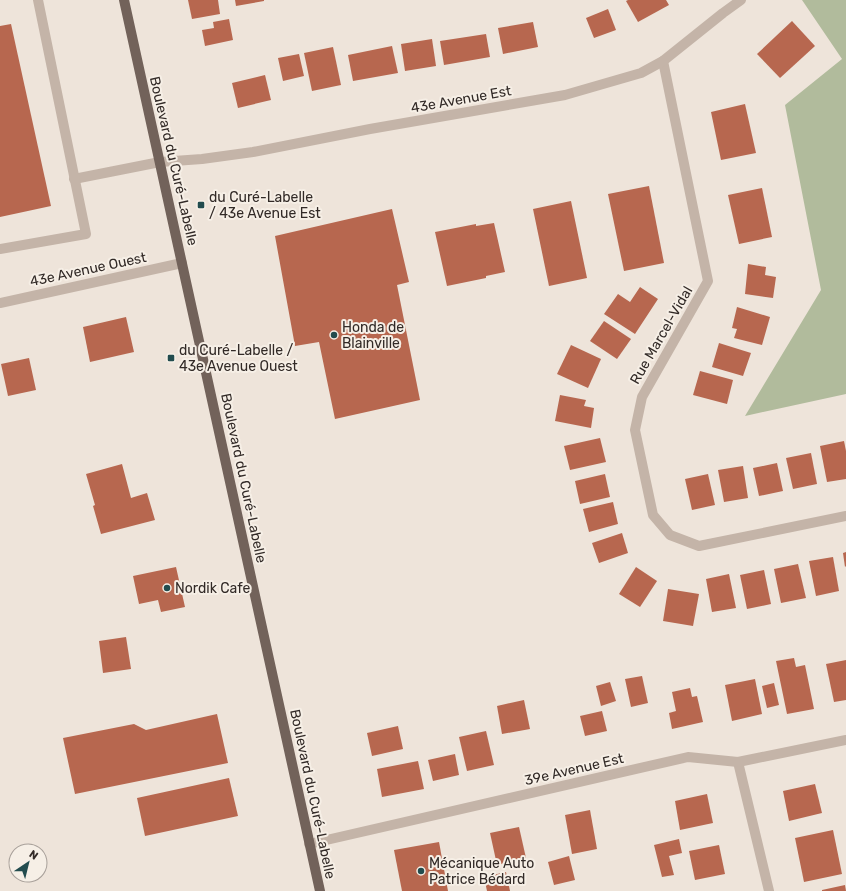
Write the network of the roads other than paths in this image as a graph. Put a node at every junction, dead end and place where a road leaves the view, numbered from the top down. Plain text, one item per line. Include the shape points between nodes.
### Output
1 (38, 0) edge
2 (124, 0) edge
3 (742, 0) edge
4 (663, 61) junction
5 (160, 162) junction
6 (74, 179) junction
7 (0, 249) edge
8 (182, 263) junction
9 (0, 303) edge
10 (846, 516) edge
11 (846, 740) edge
12 (738, 762) junction
13 (309, 844) junction
14 (320, 891) edge
15 (768, 891) edge

1 - 6 street
2 - 5 main road, Boulevard du Curé-Labelle
3 - 4 street, 43e Avenue Est
4 - 5 street, 43e Avenue Est via 641,73 565,95 253,152
4 - 10 street, Rue Marcel-Vidal via 708,282 642,397 635,430 653,516 670,535 699,546
5 - 6 street, 43e Avenue Est
5 - 8 main road, Boulevard du Curé-Labelle
6 - 7 street via 86,234
8 - 9 street, 43e Avenue Ouest
8 - 13 main road, Boulevard du Curé-Labelle
11 - 12 street, 39e Avenue Est
12 - 13 street, 39e Avenue Est via 688,757
12 - 15 street
13 - 14 main road, Boulevard du Curé-Labelle

